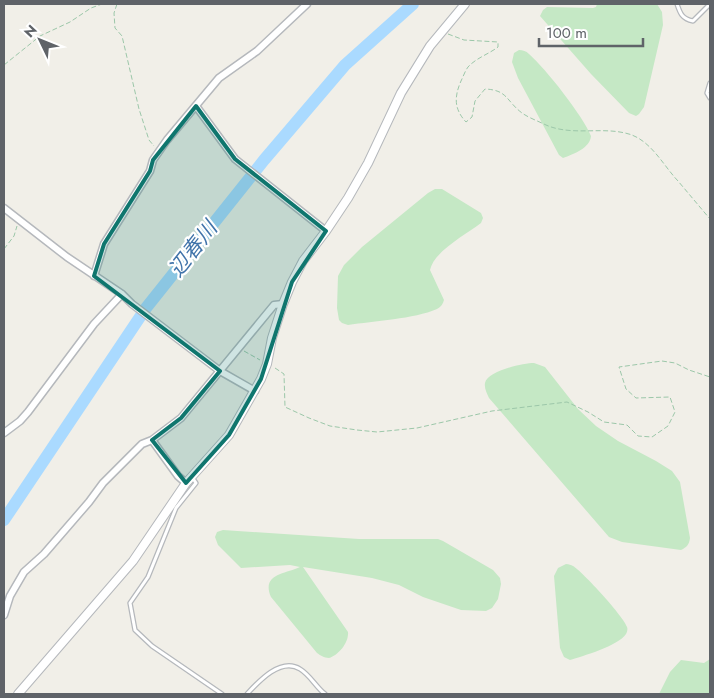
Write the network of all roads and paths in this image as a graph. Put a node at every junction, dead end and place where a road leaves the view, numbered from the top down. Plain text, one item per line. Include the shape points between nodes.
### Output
1 (102, 4) edge
2 (117, 4) edge
3 (307, 4) edge
4 (465, 4) edge
5 (677, 4) edge
6 (710, 4) edge
7 (444, 27) junction
8 (4, 65) edge
9 (710, 83) edge
10 (710, 98) edge
11 (196, 106) junction
12 (158, 152) junction
13 (4, 208) edge
14 (710, 218) edge
15 (19, 220) junction
16 (326, 231) junction
17 (4, 249) edge
18 (94, 276) junction
19 (122, 294) junction
20 (283, 304) junction
21 (239, 348) junction
22 (268, 364) junction
23 (220, 371) junction
24 (710, 377) edge
25 (255, 391) junction
26 (4, 433) edge
27 (152, 440) junction
28 (189, 480) junction
29 (7, 594) edge
30 (4, 615) edge
31 (18, 694) edge
32 (222, 694) edge
33 (247, 694) edge
34 (325, 694) edge

1 - 8 path via 40,36
2 - 12 path via 115,28 122,36 148,140
3 - 11 street via 256,51 219,78
4 - 7 street
5 - 6 lane via 680,15 693,21
7 - 14 path via 449,36 498,42 498,47 467,68 458,88 455,103 466,122 472,117 475,101 485,89 496,89 524,115 549,126 573,131 625,133 646,143
7 - 16 street via 401,94 368,163
9 - 10 lane via 707,93
11 - 12 street
11 - 16 street via 235,159
12 - 18 street via 150,171 104,244
13 - 15 street
15 - 17 path via 14,236
15 - 18 street
16 - 20 street via 303,261
18 - 19 street
19 - 23 street
19 - 26 street via 94,324 28,412
20 - 21 street via 274,305
20 - 22 street
21 - 22 path
21 - 23 street
22 - 24 path via 284,374 285,407 330,426 377,432 417,428 492,411 567,402 604,422 627,425 638,436 652,437 668,426 675,412 670,397 636,398 626,389 619,367 662,361
22 - 25 street
23 - 25 street
23 - 27 street via 181,418
25 - 28 street via 229,435
27 - 28 street via 178,476
27 - 29 street via 142,444 103,483
28 - 31 street via 133,561
28 - 32 lane via 196,483 176,508 148,577 130,603 135,630 152,646
29 - 30 street
33 - 34 lane via 276,669 289,665 300,669

